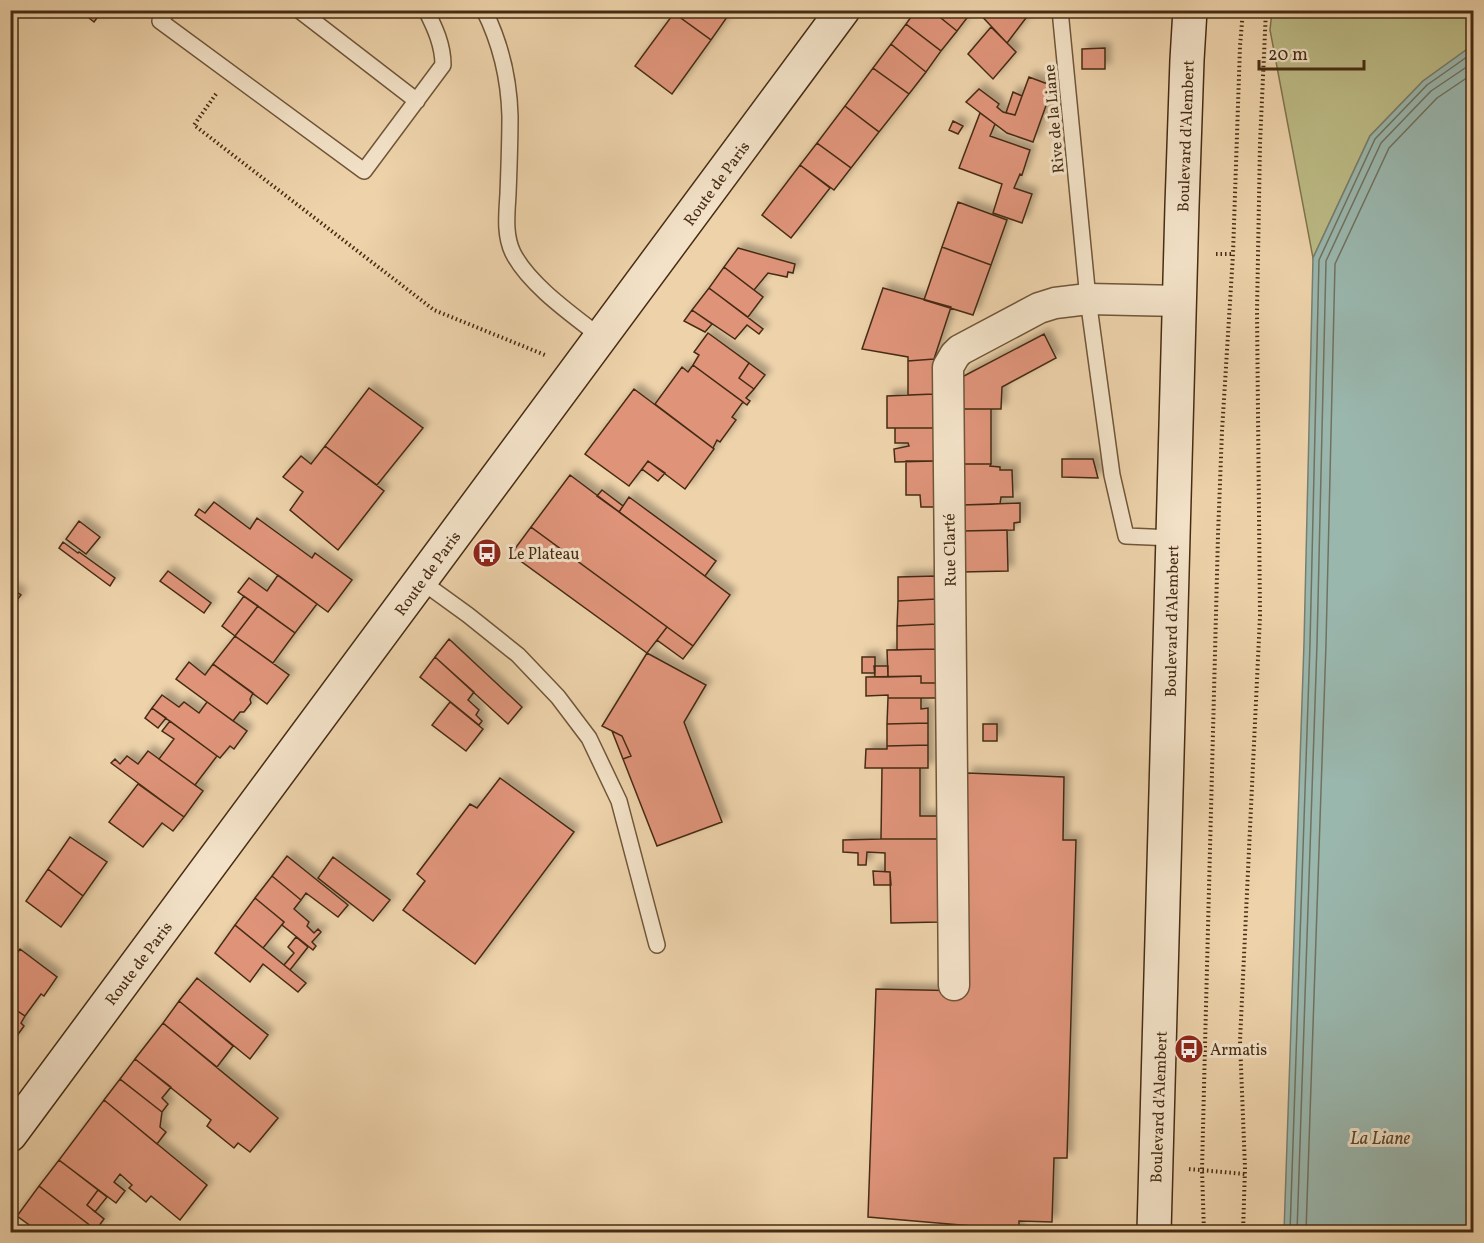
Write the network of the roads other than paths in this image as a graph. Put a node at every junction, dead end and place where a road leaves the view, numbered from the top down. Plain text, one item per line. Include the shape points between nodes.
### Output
1 (168, 10) edge
2 (299, 10) edge
3 (426, 10) edge
4 (484, 10) edge
5 (843, 10) edge
6 (1060, 10) edge
7 (1190, 10) edge
8 (417, 101) junction
9 (1088, 299) junction
10 (1180, 301) junction
11 (602, 338) junction
12 (1173, 538) junction
13 (421, 581) junction
14 (657, 945) dead end
15 (954, 985) dead end
16 (10, 1135) edge
17 (1154, 1233) edge

1 - 8 lane via 160,21 364,171
2 - 8 lane
3 - 8 lane via 443,51 443,65
4 - 11 lane via 502,54 508,83 507,227 513,252 532,279
5 - 11 main road, Route de Paris
6 - 9 lane, Rive de la Liane
7 - 10 main road, Boulevard d'Alembert
9 - 10 street, Rue Clarté
9 - 12 lane, Rive de la Liane via 1112,475 1125,536
9 - 15 street, Rue Clarté via 1040,308 960,350 948,367
10 - 12 main road, Boulevard d'Alembert
11 - 13 main road, Route de Paris
12 - 17 main road, Boulevard d'Alembert
13 - 14 lane via 518,656 558,697 589,738 618,801
13 - 16 main road, Route de Paris

